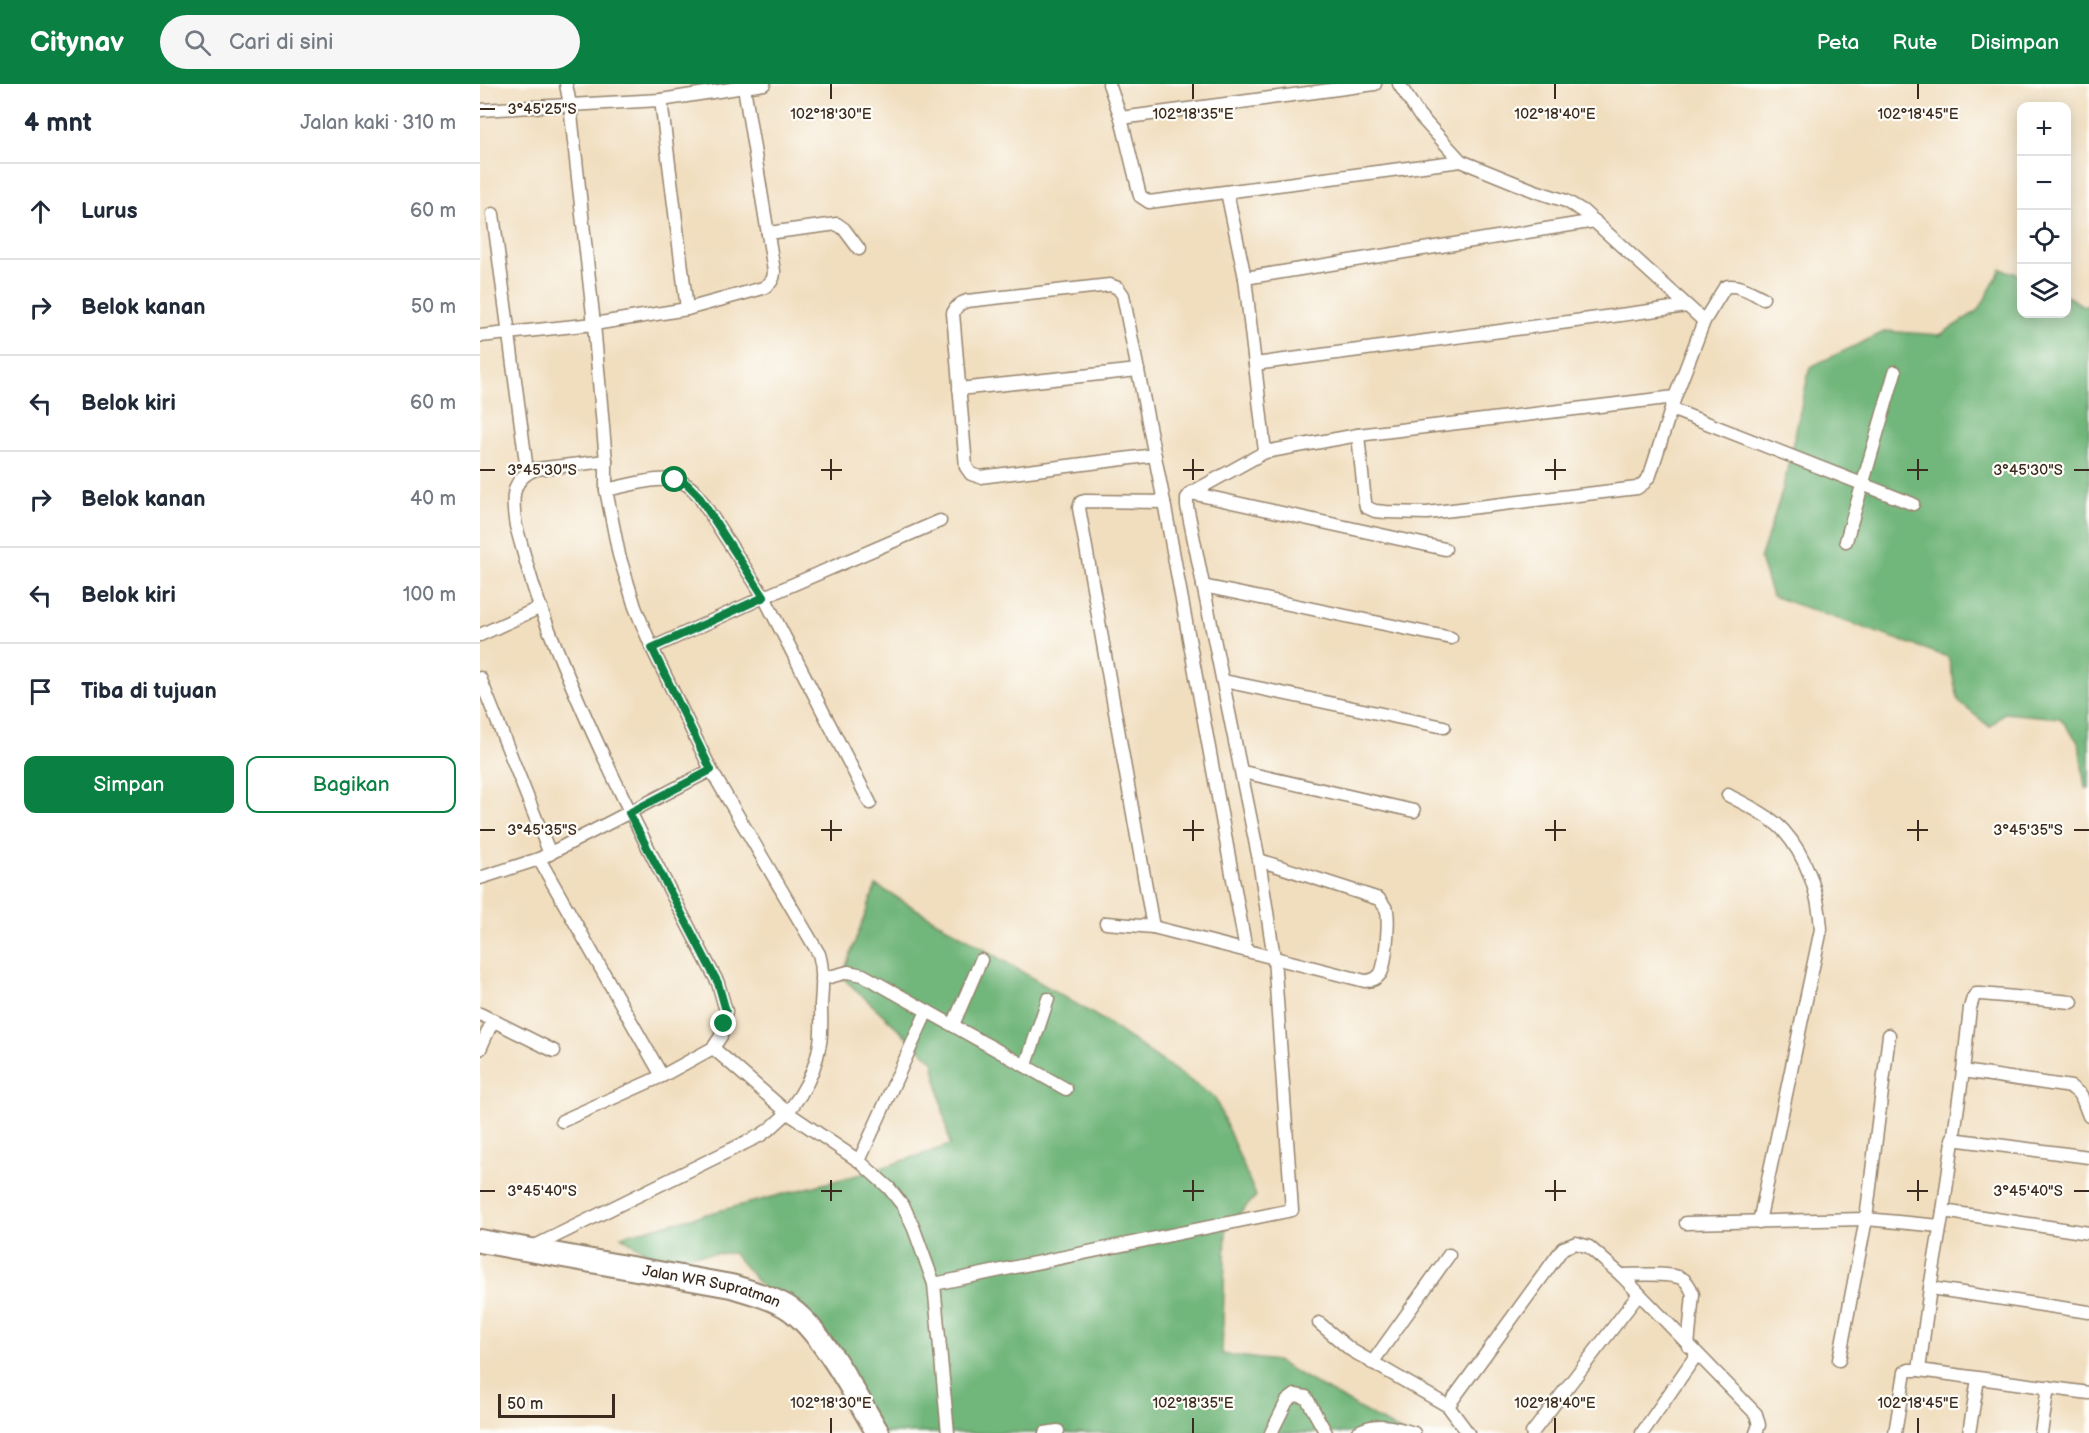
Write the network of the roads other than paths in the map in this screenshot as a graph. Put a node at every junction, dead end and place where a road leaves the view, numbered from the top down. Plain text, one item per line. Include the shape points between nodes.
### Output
1 (566, 84) edge
2 (764, 84) edge
3 (1109, 84) edge
4 (1375, 84) edge
5 (1399, 84) edge
6 (744, 87) junction
7 (661, 100) junction
8 (570, 105) junction
9 (480, 110) edge
10 (1121, 118) junction
11 (1461, 161) junction
12 (1227, 192) junction
13 (493, 214) dead end
14 (1595, 221) junction
15 (768, 233) junction
16 (859, 249) dead end
17 (1245, 278) junction
18 (1763, 297) dead end
19 (1687, 306) junction
20 (687, 309) junction
21 (1704, 321) junction
22 (594, 324) junction
23 (508, 333) junction
24 (480, 336) edge
25 (1255, 364) junction
26 (1138, 370) junction
27 (1895, 372) dead end
28 (959, 389) junction
29 (1673, 403) junction
30 (1358, 435) junction
31 (1265, 452) junction
32 (1155, 454) junction
33 (606, 460) junction
34 (526, 463) dead end
35 (1863, 484) junction
36 (606, 490) junction
37 (1191, 493) junction
38 (1164, 502) junction
39 (1913, 504) dead end
40 (940, 521) dead end
41 (1846, 541) dead end
42 (1445, 549) dead end
43 (1203, 586) junction
44 (764, 597) junction
45 (541, 607) junction
46 (480, 635) edge
47 (1451, 638) dead end
48 (652, 648) junction
49 (480, 678) edge
50 (1224, 681) junction
51 (1444, 727) dead end
52 (711, 770) junction
53 (1243, 772) junction
54 (1728, 795) dead end
55 (870, 803) dead end
56 (1414, 811) dead end
57 (629, 813) junction
58 (545, 856) junction
59 (1259, 860) junction
60 (480, 878) edge
61 (1106, 923) dead end
62 (1153, 927) junction
63 (1248, 950) junction
64 (1269, 957) junction
65 (981, 960) dead end
66 (822, 979) junction
67 (1048, 999) dead end
68 (2072, 1002) dead end
69 (927, 1011) junction
70 (480, 1014) edge
71 (493, 1020) junction
72 (953, 1025) junction
73 (1889, 1035) dead end
74 (713, 1048) junction
75 (480, 1049) edge
76 (554, 1051) dead end
77 (1026, 1065) junction
78 (1963, 1071) junction
79 (662, 1076) junction
80 (1066, 1089) dead end
81 (788, 1113) junction
82 (2089, 1116) edge
83 (562, 1121) dead end
84 (1952, 1138) junction
85 (2089, 1157) edge
86 (860, 1161) junction
87 (1943, 1211) junction
88 (1866, 1219) junction
89 (1759, 1222) junction
90 (1686, 1223) dead end
91 (1940, 1226) junction
92 (2089, 1233) edge
93 (480, 1241) edge
94 (527, 1250) junction
95 (1449, 1255) dead end
96 (1621, 1275) junction
97 (934, 1284) junction
98 (1930, 1288) junction
99 (1639, 1294) junction
100 (2089, 1312) edge
101 (1319, 1323) dead end
102 (1692, 1350) junction
103 (1839, 1360) dead end
104 (1372, 1363) junction
105 (1919, 1370) junction
106 (1978, 1379) junction
107 (2048, 1388) junction
108 (2089, 1393) edge
109 (1448, 1406) junction
110 (879, 1433) edge
111 (948, 1433) edge
112 (1271, 1433) edge
113 (1326, 1433) edge
114 (1357, 1433) edge
115 (1414, 1433) edge
116 (1468, 1433) edge
117 (1532, 1433) edge
118 (1642, 1433) edge
119 (1756, 1433) edge
120 (1895, 1433) edge
121 (1969, 1433) edge
122 (2041, 1433) edge

1 - 8 street
2 - 6 street
3 - 10 street
4 - 10 street
5 - 11 street via 1419,115
6 - 7 street
6 - 15 street
7 - 8 street
7 - 20 street
8 - 9 street
8 - 22 street
10 - 12 street via 1140,196 1145,201
11 - 12 street
11 - 14 street via 1566,201
12 - 17 street
13 - 23 street
14 - 17 street
14 - 19 street
15 - 16 street via 837,224
15 - 20 street via 774,271 770,284
17 - 25 street
18 - 21 street via 1735,286 1725,287
19 - 21 street
19 - 25 street
20 - 22 street
21 - 29 street
22 - 23 street
22 - 33 street
23 - 24 street
23 - 34 street
25 - 31 street
26 - 28 street
26 - 28 street via 1123,295 1110,285 961,303 953,313
26 - 32 street
27 - 35 street
28 - 32 street via 966,467 975,476
29 - 30 street
29 - 30 street via 1650,475 1637,488 1427,513 1375,511 1366,507
29 - 35 street
30 - 31 street
31 - 37 street
32 - 38 street
33 - 36 street
33 - 45 street via 536,469 525,473 515,488 516,526
35 - 39 street
35 - 41 street
36 - 44 street via 663,480 687,484
36 - 48 street via 619,555
37 - 42 street
37 - 43 street via 1187,506
38 - 62 street via 1085,501 1078,508
38 - 63 street
40 - 44 street
43 - 47 street
43 - 50 street
44 - 48 street
44 - 55 street
45 - 46 street
45 - 57 street
48 - 52 street
49 - 58 street
50 - 51 street
50 - 53 street
52 - 57 street
52 - 66 street via 819,954
53 - 56 street
53 - 59 street
54 - 89 street via 1782,829 1798,851 1820,906 1821,929
57 - 58 street
57 - 74 street via 723,995 724,1024
58 - 60 street
58 - 79 street
59 - 64 street
59 - 64 street via 1379,899 1387,912 1383,970 1376,979 1365,981
61 - 62 street
62 - 63 street
63 - 64 street
64 - 97 street via 1292,1210
65 - 72 street
66 - 69 street via 856,973
66 - 81 street via 820,1043 809,1081
67 - 77 street
68 - 78 street via 1976,994 1970,1008
69 - 72 street
69 - 86 street
70 - 71 street
71 - 75 street
71 - 76 street
72 - 77 street
73 - 88 street
74 - 79 street
74 - 81 street
77 - 80 street
78 - 82 street via 2072,1087 2081,1095
78 - 84 street
79 - 83 street
81 - 86 street
81 - 94 street via 761,1135
84 - 85 street
84 - 87 street
86 - 97 street via 890,1188 904,1207
87 - 91 street
87 - 92 street
88 - 89 street
88 - 91 street
88 - 103 street
89 - 90 street
91 - 98 street
93 - 94 highway, Jalan WR Supratman
94 - 110 highway, Jalan WR Supratman via 731,1286 771,1298 803,1319
95 - 104 street
96 - 99 street
96 - 102 street via 1682,1278 1693,1294
96 - 109 street via 1588,1247 1575,1243 1563,1248
97 - 111 street
98 - 100 street
98 - 105 street
99 - 102 street
99 - 117 street
101 - 104 street
102 - 118 street
102 - 119 street via 1756,1414
104 - 109 street
105 - 106 street
105 - 120 street via 1905,1372
106 - 107 street
106 - 121 street
107 - 108 street
107 - 122 street
109 - 116 street
112 - 113 street via 1287,1401 1295,1395 1306,1397
114 - 115 street via 1364,1428 1387,1426

